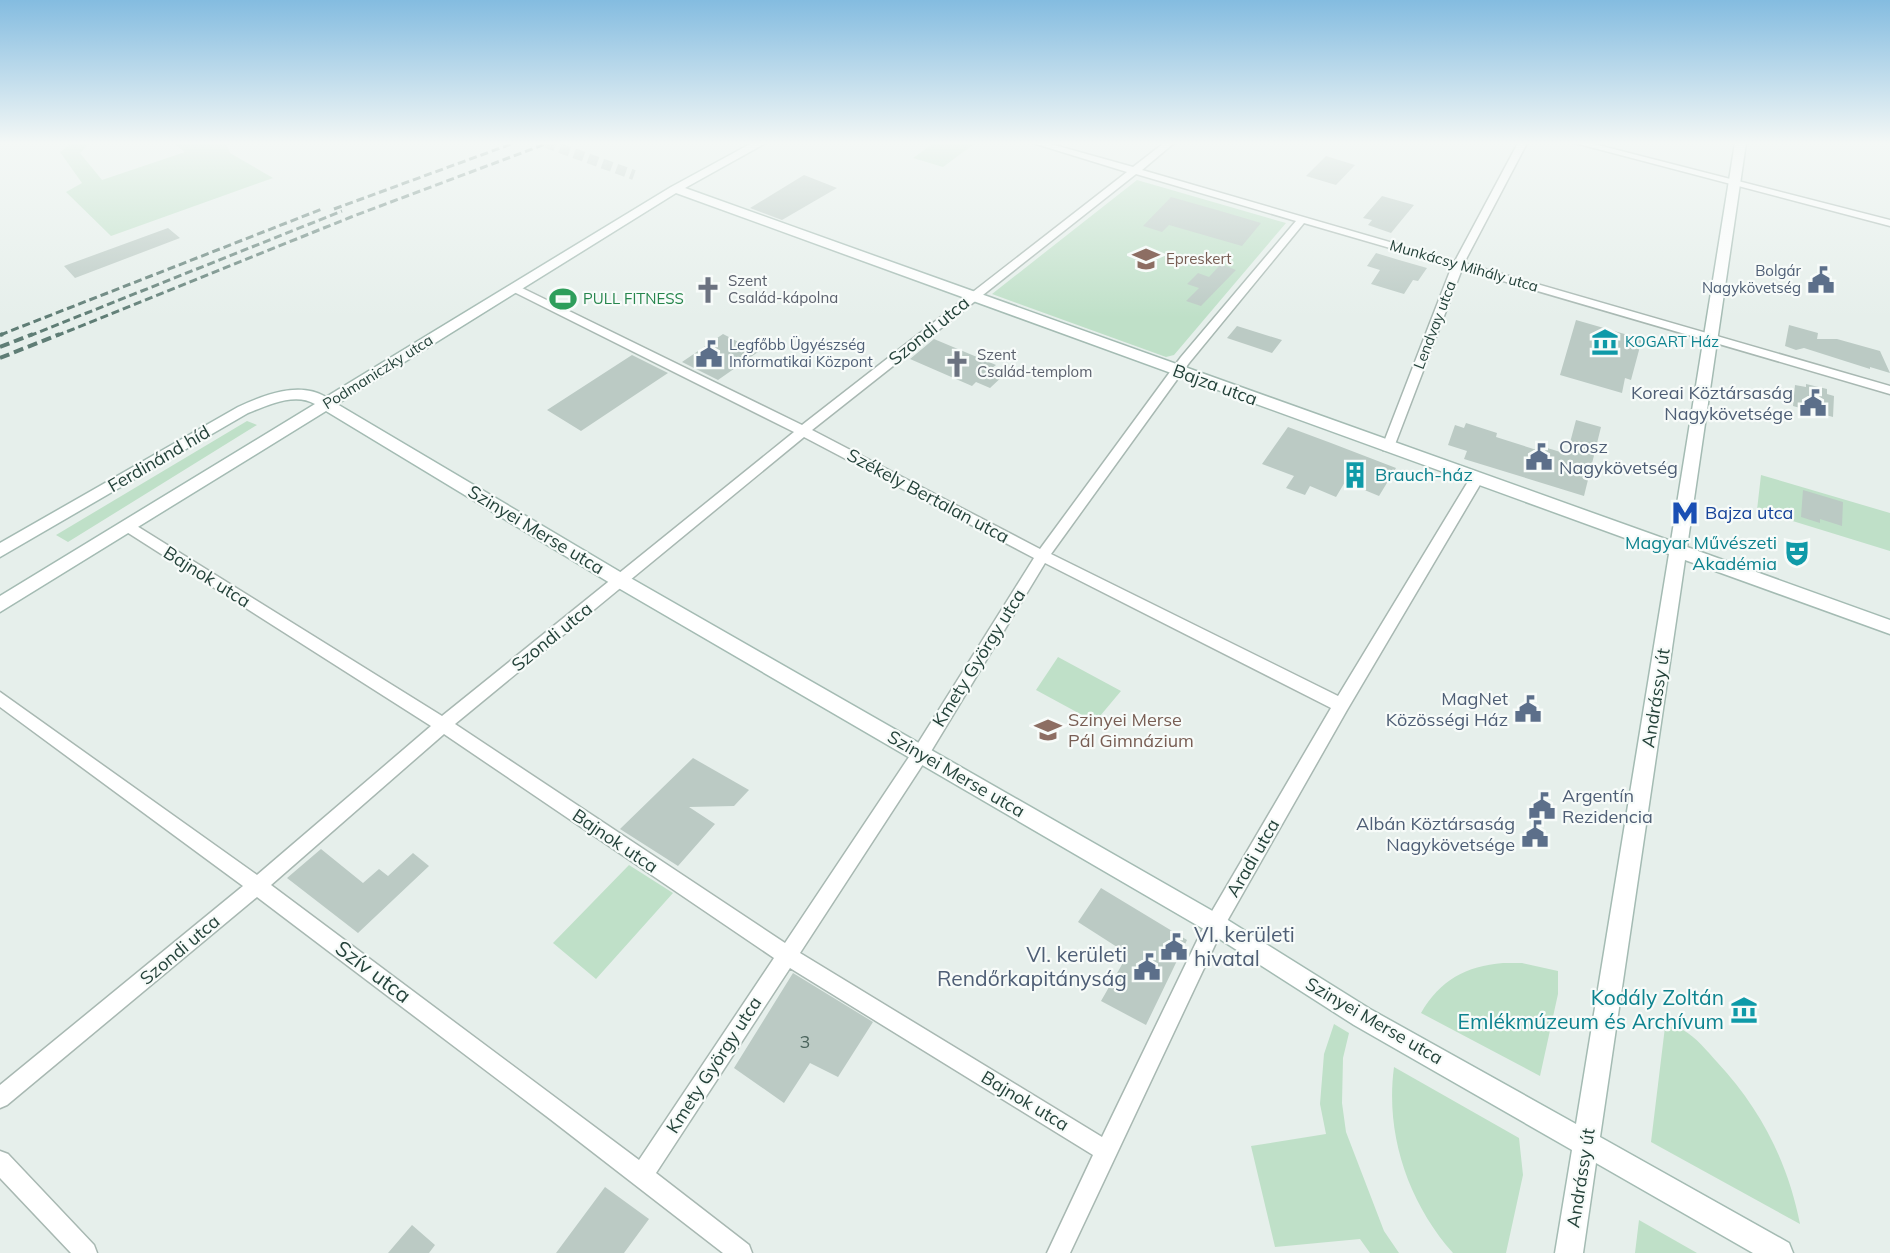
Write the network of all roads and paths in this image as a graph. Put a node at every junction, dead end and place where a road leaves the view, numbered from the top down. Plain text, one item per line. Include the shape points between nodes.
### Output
1 (655, 201) edge
2 (709, 201) edge
3 (1094, 201) edge
4 (1238, 201) edge
5 (1492, 201) edge
6 (1733, 201) edge
7 (1806, 201) edge
8 (1302, 220) junction
9 (1890, 223) edge
10 (1458, 265) junction
11 (514, 288) junction
12 (971, 297) junction
13 (1711, 339) junction
14 (1178, 371) junction
15 (1890, 390) edge
16 (325, 404) junction
17 (803, 431) junction
18 (1388, 447) junction
19 (1477, 478) junction
20 (127, 526) junction
21 (0, 552) edge
22 (1679, 552) junction
23 (1042, 556) junction
24 (621, 580) junction
25 (0, 605) edge
26 (1890, 627) edge
27 (0, 698) edge
28 (1341, 705) junction
29 (443, 725) junction
30 (921, 753) junction
31 (258, 885) junction
32 (1215, 924) junction
33 (786, 955) junction
34 (0, 1098) edge
35 (1587, 1144) junction
36 (1106, 1151) junction
37 (0, 1162) edge
38 (642, 1175) junction
39 (86, 1253) edge
40 (741, 1253) edge
41 (1058, 1253) edge
42 (1569, 1253) edge
43 (1779, 1253) edge

1 - 11 street, Podmaniczky utca
2 - 12 street, Bajza utca
3 - 12 street, Szondi utca
4 - 8 street, Munkácsy Mihály utca
5 - 10 street, Lendvay utca
6 - 13 street, Andrássy út
7 - 9 street
8 - 10 street, Munkácsy Mihály utca
8 - 14 street, Kmety György utca
10 - 13 street, Munkácsy Mihály utca
10 - 18 street, Lendvay utca
11 - 16 street, Podmaniczky utca
11 - 17 street, Székely Bertalan utca
12 - 14 street, Bajza utca
12 - 17 street, Szondi utca
13 - 15 street, Munkácsy Mihály utca
13 - 22 street, Andrássy út
14 - 18 street, Bajza utca
14 - 23 street, Kmety György utca
16 - 20 street, Podmaniczky utca
16 - 21 street, Ferdinánd híd via 316,398 291,394 243,410
16 - 24 street, Szinyei Merse utca
17 - 23 street, Székely Bertalan utca
17 - 24 street, Szondi utca
18 - 19 street, Bajza utca
19 - 22 street, Bajza utca
19 - 28 street, Aradi utca
20 - 25 street, Podmaniczky utca
20 - 29 street, Bajnok utca
22 - 26 street, Bajza utca
22 - 35 street, Andrássy út
23 - 28 street, Székely Bertalan utca
23 - 30 street, Kmety György utca
24 - 29 street, Szondi utca
24 - 30 street, Szinyei Merse utca
27 - 31 street, Szív utca
28 - 32 street, Aradi utca
29 - 31 street, Szondi utca
29 - 33 street, Bajnok utca
30 - 32 street, Szinyei Merse utca
30 - 33 street, Kmety György utca
31 - 34 street, Szondi utca
31 - 38 street, Szív utca
32 - 35 street, Szinyei Merse utca via 1362,1017
32 - 36 street, Aradi utca
33 - 36 street, Bajnok utca
33 - 38 street, Kmety György utca
35 - 42 street, Andrássy út
35 - 43 street, Szinyei Merse utca
36 - 41 street, Aradi utca
37 - 39 street
38 - 40 street, Szív utca

